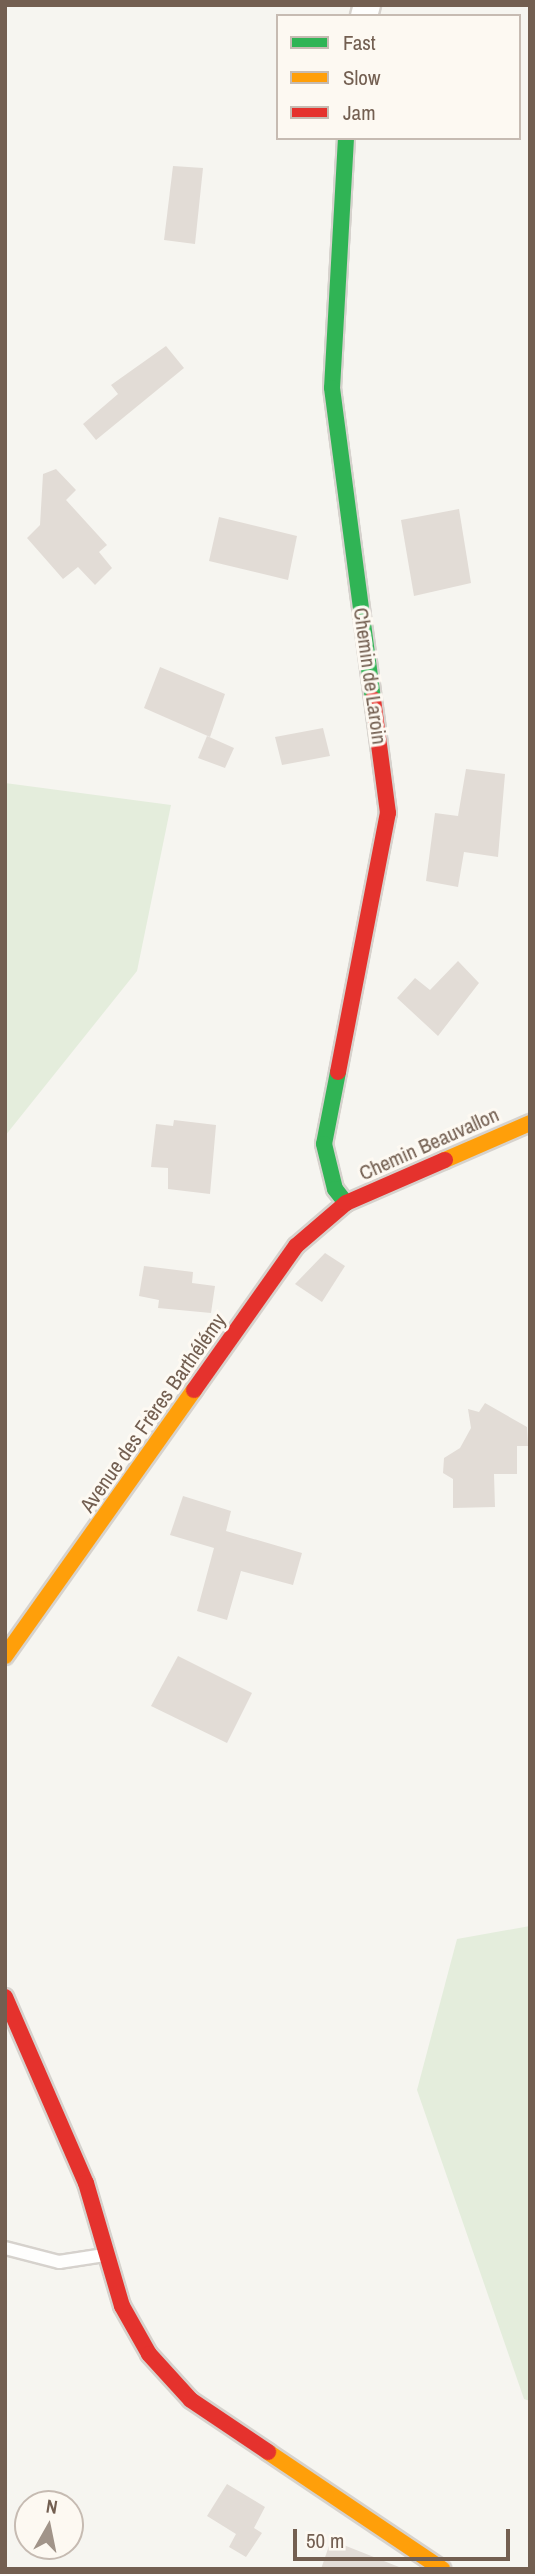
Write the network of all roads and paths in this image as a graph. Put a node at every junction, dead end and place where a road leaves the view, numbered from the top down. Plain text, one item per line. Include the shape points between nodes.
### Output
1 (345, 140) edge
2 (530, 1123) edge
3 (346, 1203) junction
4 (5, 1656) edge
5 (5, 1997) edge
6 (5, 2248) edge
7 (107, 2255) junction
8 (442, 2569) edge

1 - 3 street, Chemin de Laroin via 332,388 388,813 324,1144 335,1189
2 - 3 street, Chemin Beauvallon
3 - 4 street, Avenue des Frères Barthélémy via 296,1246
5 - 7 street via 86,2183
6 - 7 lane via 59,2262
7 - 8 street via 122,2306 149,2354 191,2400

